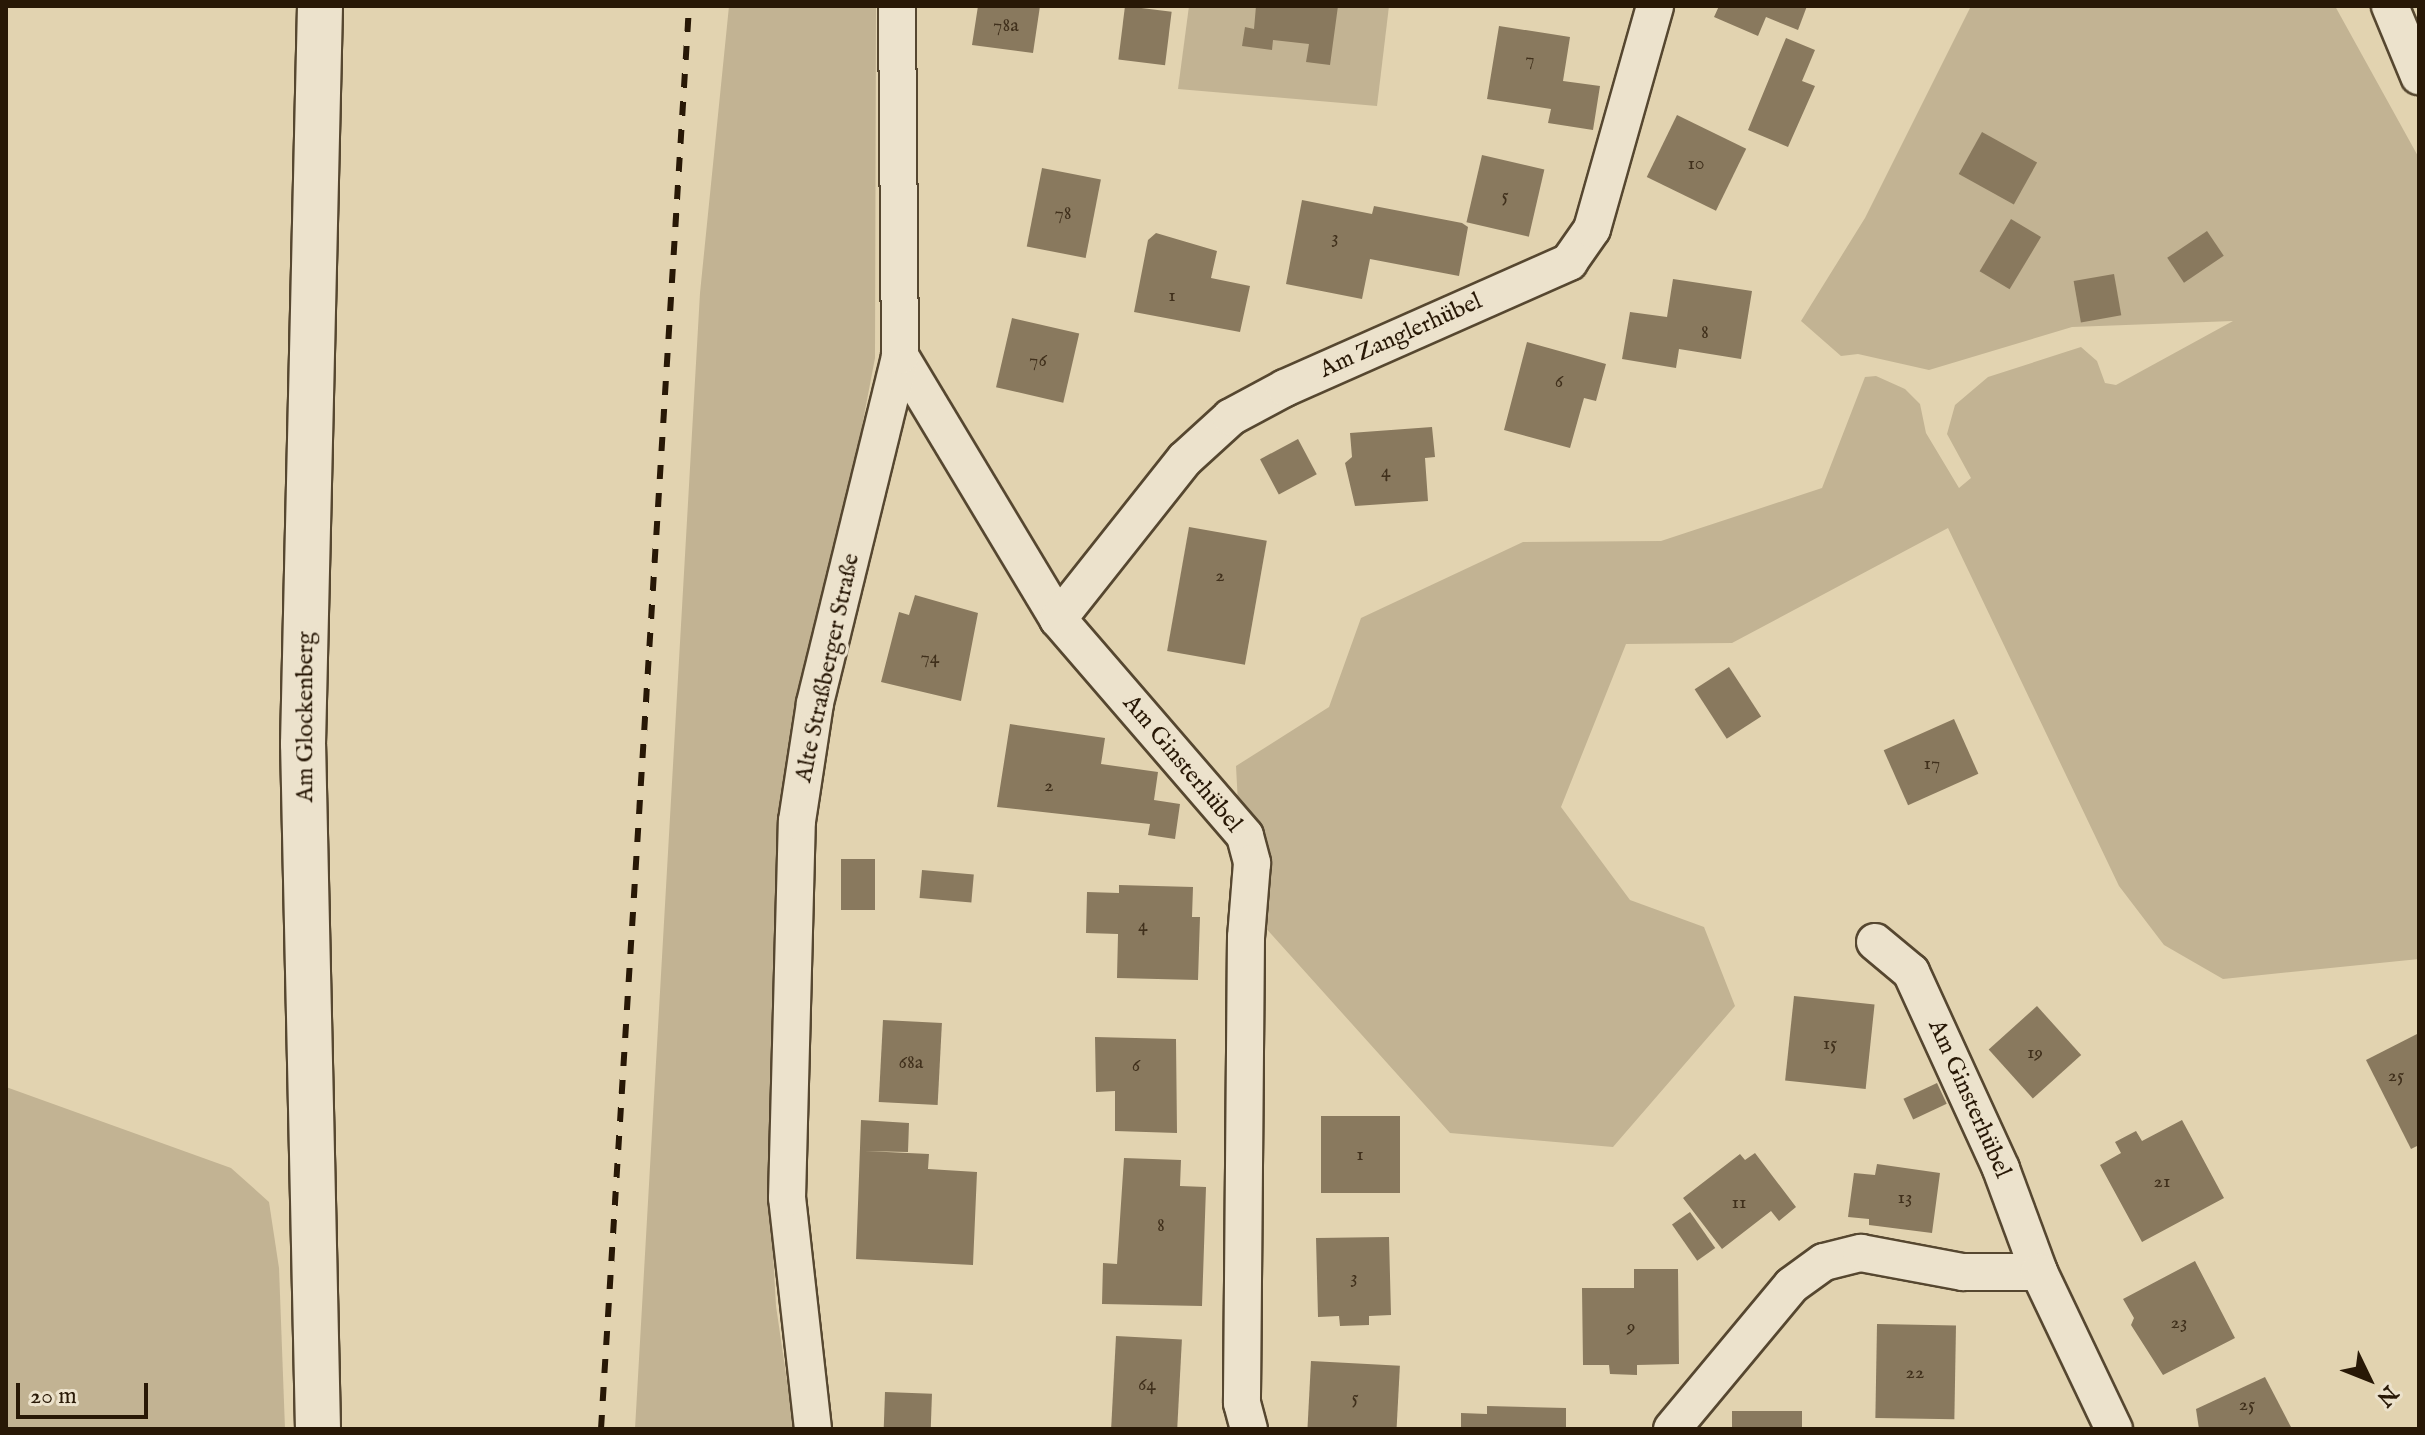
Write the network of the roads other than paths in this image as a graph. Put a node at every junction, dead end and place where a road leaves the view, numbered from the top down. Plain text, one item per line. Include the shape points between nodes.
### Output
1 (320, 6) edge
2 (897, 6) edge
3 (1655, 6) edge
4 (2390, 6) edge
5 (2419, 76) edge
6 (900, 356) junction
7 (1058, 619) junction
8 (1875, 942) dead end
9 (2039, 1272) junction
10 (318, 1429) edge
11 (813, 1429) edge
12 (1249, 1429) edge
13 (1672, 1429) edge
14 (2114, 1429) edge

1 - 10 main road, Am Glockenberg via 303,744
2 - 6 street, Alte Straßberger Straße
3 - 7 street, Am Zanglerhübel via 1592,229 1569,262 1231,417 1185,459
4 - 5 street
6 - 7 street, Am Ginsterhübel
6 - 11 street, Alte Straßberger Straße via 815,703 797,821 787,1198
7 - 12 street, Am Ginsterhübel via 1245,836 1252,863 1246,937 1242,1388
8 - 9 street, Am Ginsterhübel via 1911,972 2001,1169
9 - 13 street via 1963,1272 1861,1253 1824,1262 1792,1285
9 - 14 street, Am Ginsterhübel

